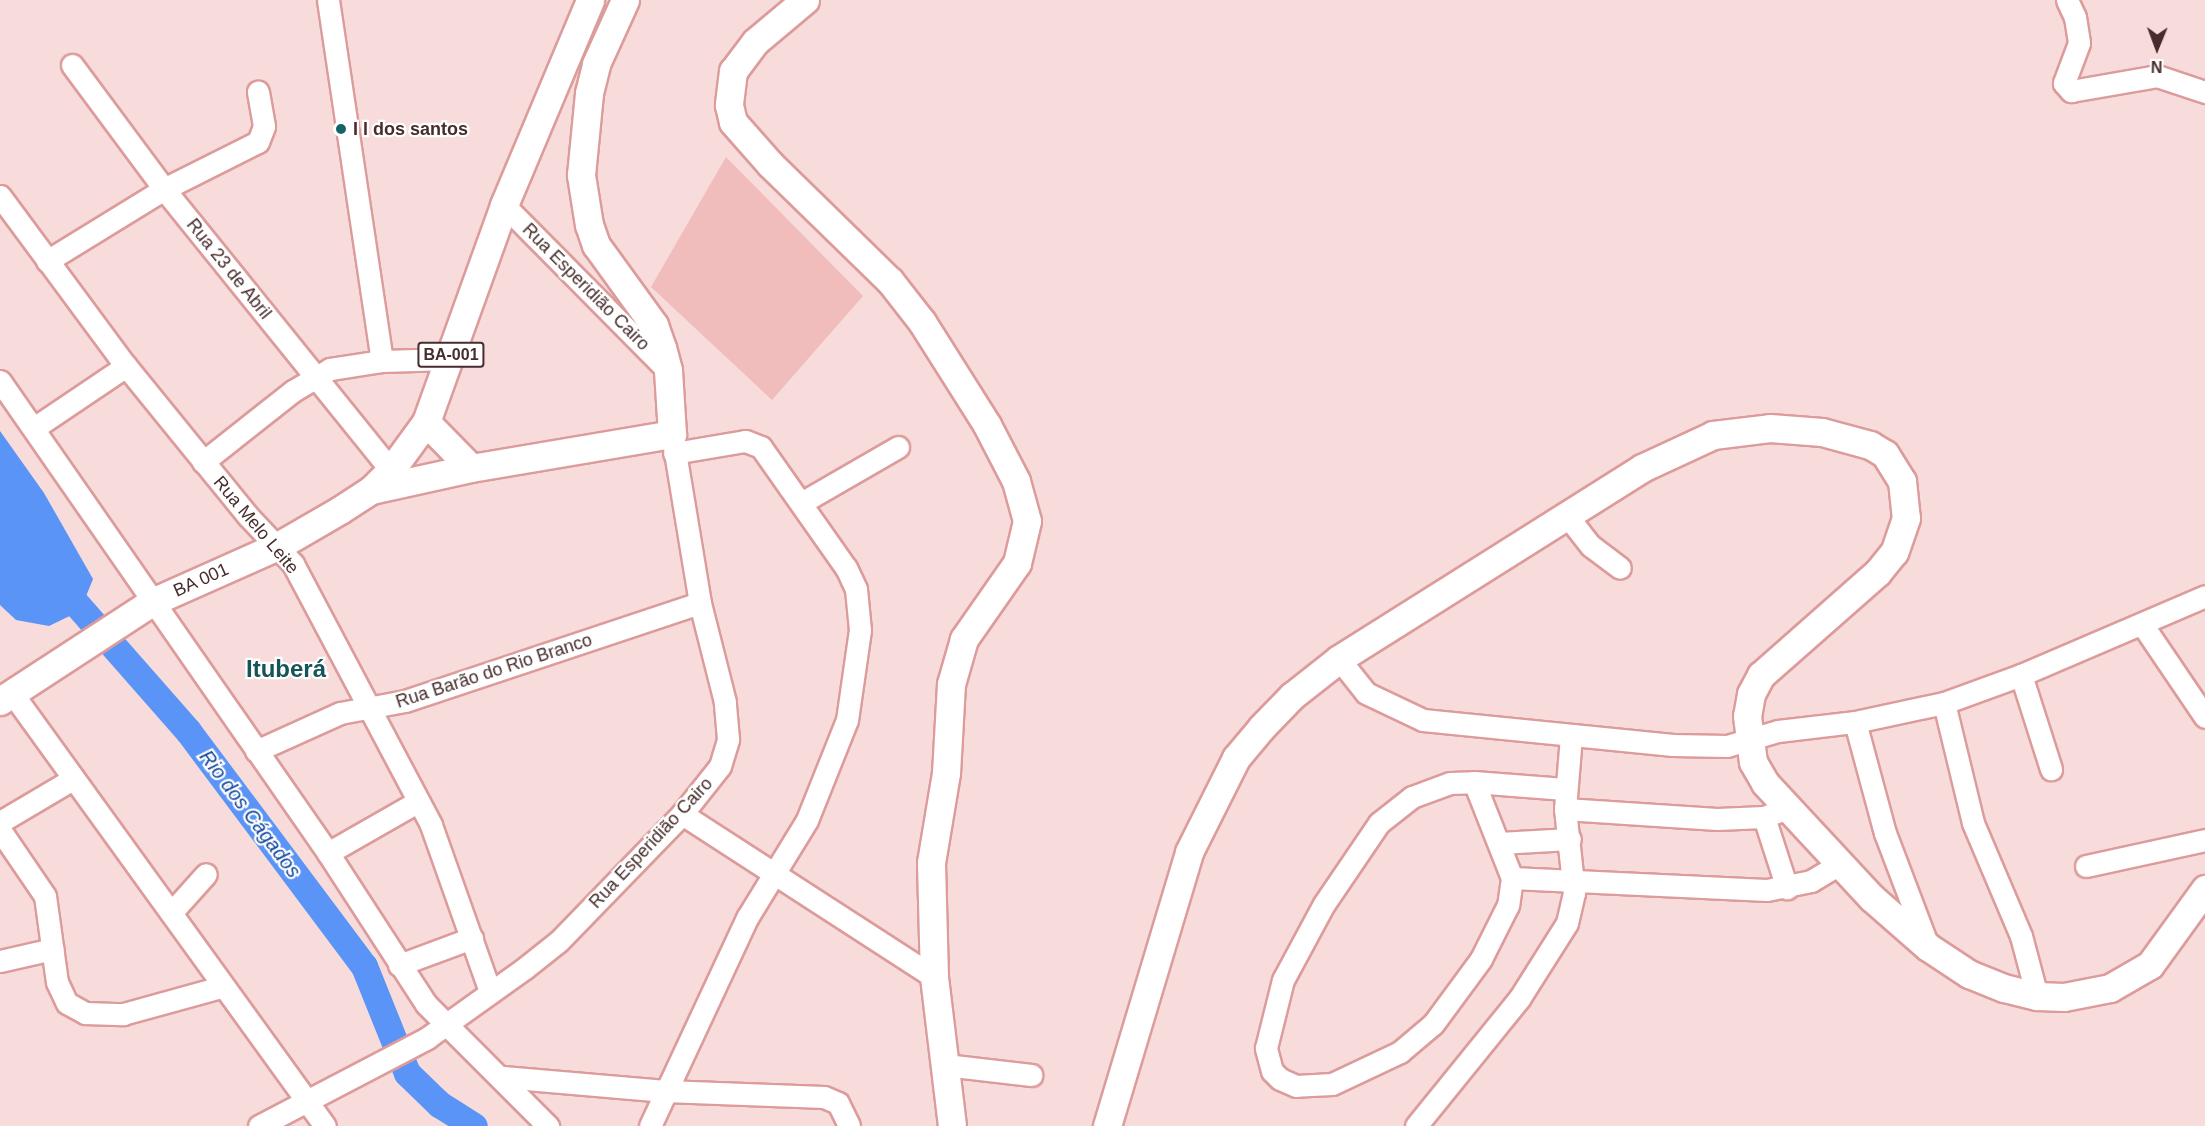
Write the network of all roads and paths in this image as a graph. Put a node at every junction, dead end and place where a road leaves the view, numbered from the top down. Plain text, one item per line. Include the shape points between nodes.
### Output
1 (328, 0) edge
2 (590, 0) edge
3 (625, 0) edge
4 (805, 0) edge
5 (2067, 0) edge
6 (72, 65) dead end
7 (258, 92) dead end
8 (2205, 92) edge
9 (164, 189) junction
10 (0, 196) edge
11 (504, 204) junction
12 (47, 261) junction
13 (450, 359) junction
14 (382, 361) junction
15 (126, 366) junction
16 (668, 370) junction
17 (314, 376) junction
18 (0, 381) edge
19 (426, 422) junction
20 (34, 428) junction
21 (673, 443) junction
22 (897, 447) dead end
23 (203, 462) junction
24 (471, 468) junction
25 (391, 470) junction
26 (370, 490) junction
27 (801, 503) junction
28 (1568, 517) junction
29 (278, 546) junction
30 (1620, 568) dead end
31 (2205, 596) edge
32 (700, 603) junction
33 (147, 605) junction
34 (2142, 624) junction
35 (1339, 659) junction
36 (2021, 675) junction
37 (6, 697) edge
38 (1944, 703) junction
39 (367, 708) junction
40 (2205, 717) edge
41 (1854, 722) junction
42 (1571, 736) junction
43 (1748, 740) junction
44 (256, 751) junction
45 (2051, 769) dead end
46 (72, 780) junction
47 (1474, 782) junction
48 (1565, 799) junction
49 (417, 802) junction
50 (1776, 813) junction
51 (682, 814) junction
52 (0, 822) edge
53 (0, 830) edge
54 (1570, 839) junction
55 (2205, 840) edge
56 (1499, 843) junction
57 (328, 853) junction
58 (1840, 863) junction
59 (2086, 866) dead end
60 (776, 873) junction
61 (206, 874) dead end
62 (1512, 878) junction
63 (1574, 878) junction
64 (1787, 888) junction
65 (2205, 889) edge
66 (171, 913) junction
67 (472, 938) junction
68 (1928, 947) junction
69 (53, 949) junction
70 (0, 961) edge
71 (399, 965) junction
72 (934, 977) junction
73 (220, 987) junction
74 (490, 992) junction
75 (2037, 996) junction
76 (445, 1026) junction
77 (945, 1065) junction
78 (1031, 1075) dead end
79 (503, 1077) junction
80 (665, 1091) junction
81 (315, 1095) junction
82 (259, 1126) edge
83 (325, 1126) edge
84 (548, 1126) edge
85 (650, 1126) edge
86 (849, 1126) edge
87 (952, 1126) edge
88 (1107, 1126) edge
89 (1416, 1126) edge

1 - 14 street
2 - 11 main road, BA-001
3 - 16 main road via 596,64 589,93 583,129 582,185 597,245 654,325
4 - 72 main road via 755,42 734,72 729,88 733,122 770,164 890,281 922,322 987,425 1016,481 1026,521 1025,543 1017,563 964,639 953,673 946,773 931,863
5 - 8 street via 2075,17 2079,43 2064,83 2071,91 2157,76
6 - 9 street, Rua 23 de Abril
7 - 9 street via 264,126 258,142
9 - 12 street
9 - 17 street, Rua 23 de Abril
10 - 12 street, Rua Melo Leite
11 - 13 main road, BA-001
11 - 16 street, Rua Esperidião Cairo
12 - 15 street, Rua Melo Leite
13 - 14 street
13 - 19 main road, BA-001
14 - 17 street via 349,364
15 - 20 street
15 - 23 street, Rua Melo Leite
16 - 21 main road
17 - 23 street
17 - 25 street, Rua 23 de Abril
18 - 20 street
19 - 24 main road
19 - 25 main road, BA-001
20 - 33 street
21 - 24 main road
21 - 27 street via 757,444
21 - 32 street, Rua Esperidião Cairo
22 - 27 street
23 - 29 street, Rua Melo Leite
24 - 26 main road
25 - 26 main road, BA-001
26 - 29 main road, BA 001 / BA-001
27 - 60 street via 856,589 860,630 847,720 807,819
28 - 30 street via 1591,546
28 - 35 main road
28 - 43 main road via 1680,447 1741,429 1822,432 1870,445 1895,465 1906,500 1902,535 1894,552 1878,572 1761,675 1751,694
29 - 33 main road, BA 001 / BA-001
29 - 39 street, Rua Melo Leite via 323,615
31 - 34 street
32 - 39 street, Rua Barão do Rio Branco via 405,701
32 - 51 street, Rua Esperidião Cairo via 725,702 728,739 720,766
33 - 37 main road, BA 001
33 - 44 street
34 - 36 street
34 - 40 street
35 - 42 street via 1366,693 1414,717
35 - 88 main road via 1292,696 1261,728 1236,758 1206,814 1189,852 1149,977
36 - 38 street
36 - 45 street
37 - 46 street
38 - 41 street
38 - 75 street via 1973,823 2021,936
39 - 44 street, Rua Barão do Rio Branco via 327,717
39 - 49 street, Rua Melo Leite
41 - 43 street via 1778,731
41 - 68 street via 1885,833
42 - 43 street via 1705,747
42 - 48 street
43 - 50 main road via 1753,762
44 - 57 street
46 - 52 street
46 - 66 street
47 - 48 street
47 - 56 street
47 - 62 street via 1431,788 1395,809 1368,838 1324,904 1296,950 1271,1019 1268,1060 1280,1079 1296,1086 1332,1084 1389,1057 1418,1038 1458,993 1481,958 1508,905
48 - 50 street via 1717,819
48 - 54 street
49 - 57 street
49 - 67 street, Rua Melo Leite via 448,865
50 - 58 main road
50 - 64 street
51 - 60 street
51 - 74 street, Rua Esperidião Cairo via 559,941
53 - 69 street via 45,897
54 - 56 street
54 - 63 street
55 - 59 street
56 - 62 street
57 - 71 street
58 - 64 street via 1811,881
58 - 68 main road via 1872,898
60 - 72 street
60 - 80 street via 747,918
61 - 66 street
62 - 63 street
63 - 64 street
63 - 89 street via 1572,907 1556,945 1519,999
65 - 75 main road via 2163,952 2130,979 2089,994
66 - 73 street
67 - 71 street
67 - 74 street, Rua Melo Leite
68 - 75 main road via 1969,974
69 - 70 street
69 - 73 street via 62,998 85,1013 123,1014 174,1003
71 - 76 street
72 - 77 main road
73 - 81 street
74 - 76 street, Rua Esperidião Cairo
76 - 79 street
76 - 81 street, Rua Esperidião Cairo
77 - 78 street
77 - 87 main road
79 - 80 street
79 - 84 street
80 - 85 street
80 - 86 street via 824,1097 838,1103
81 - 82 street
81 - 83 street

